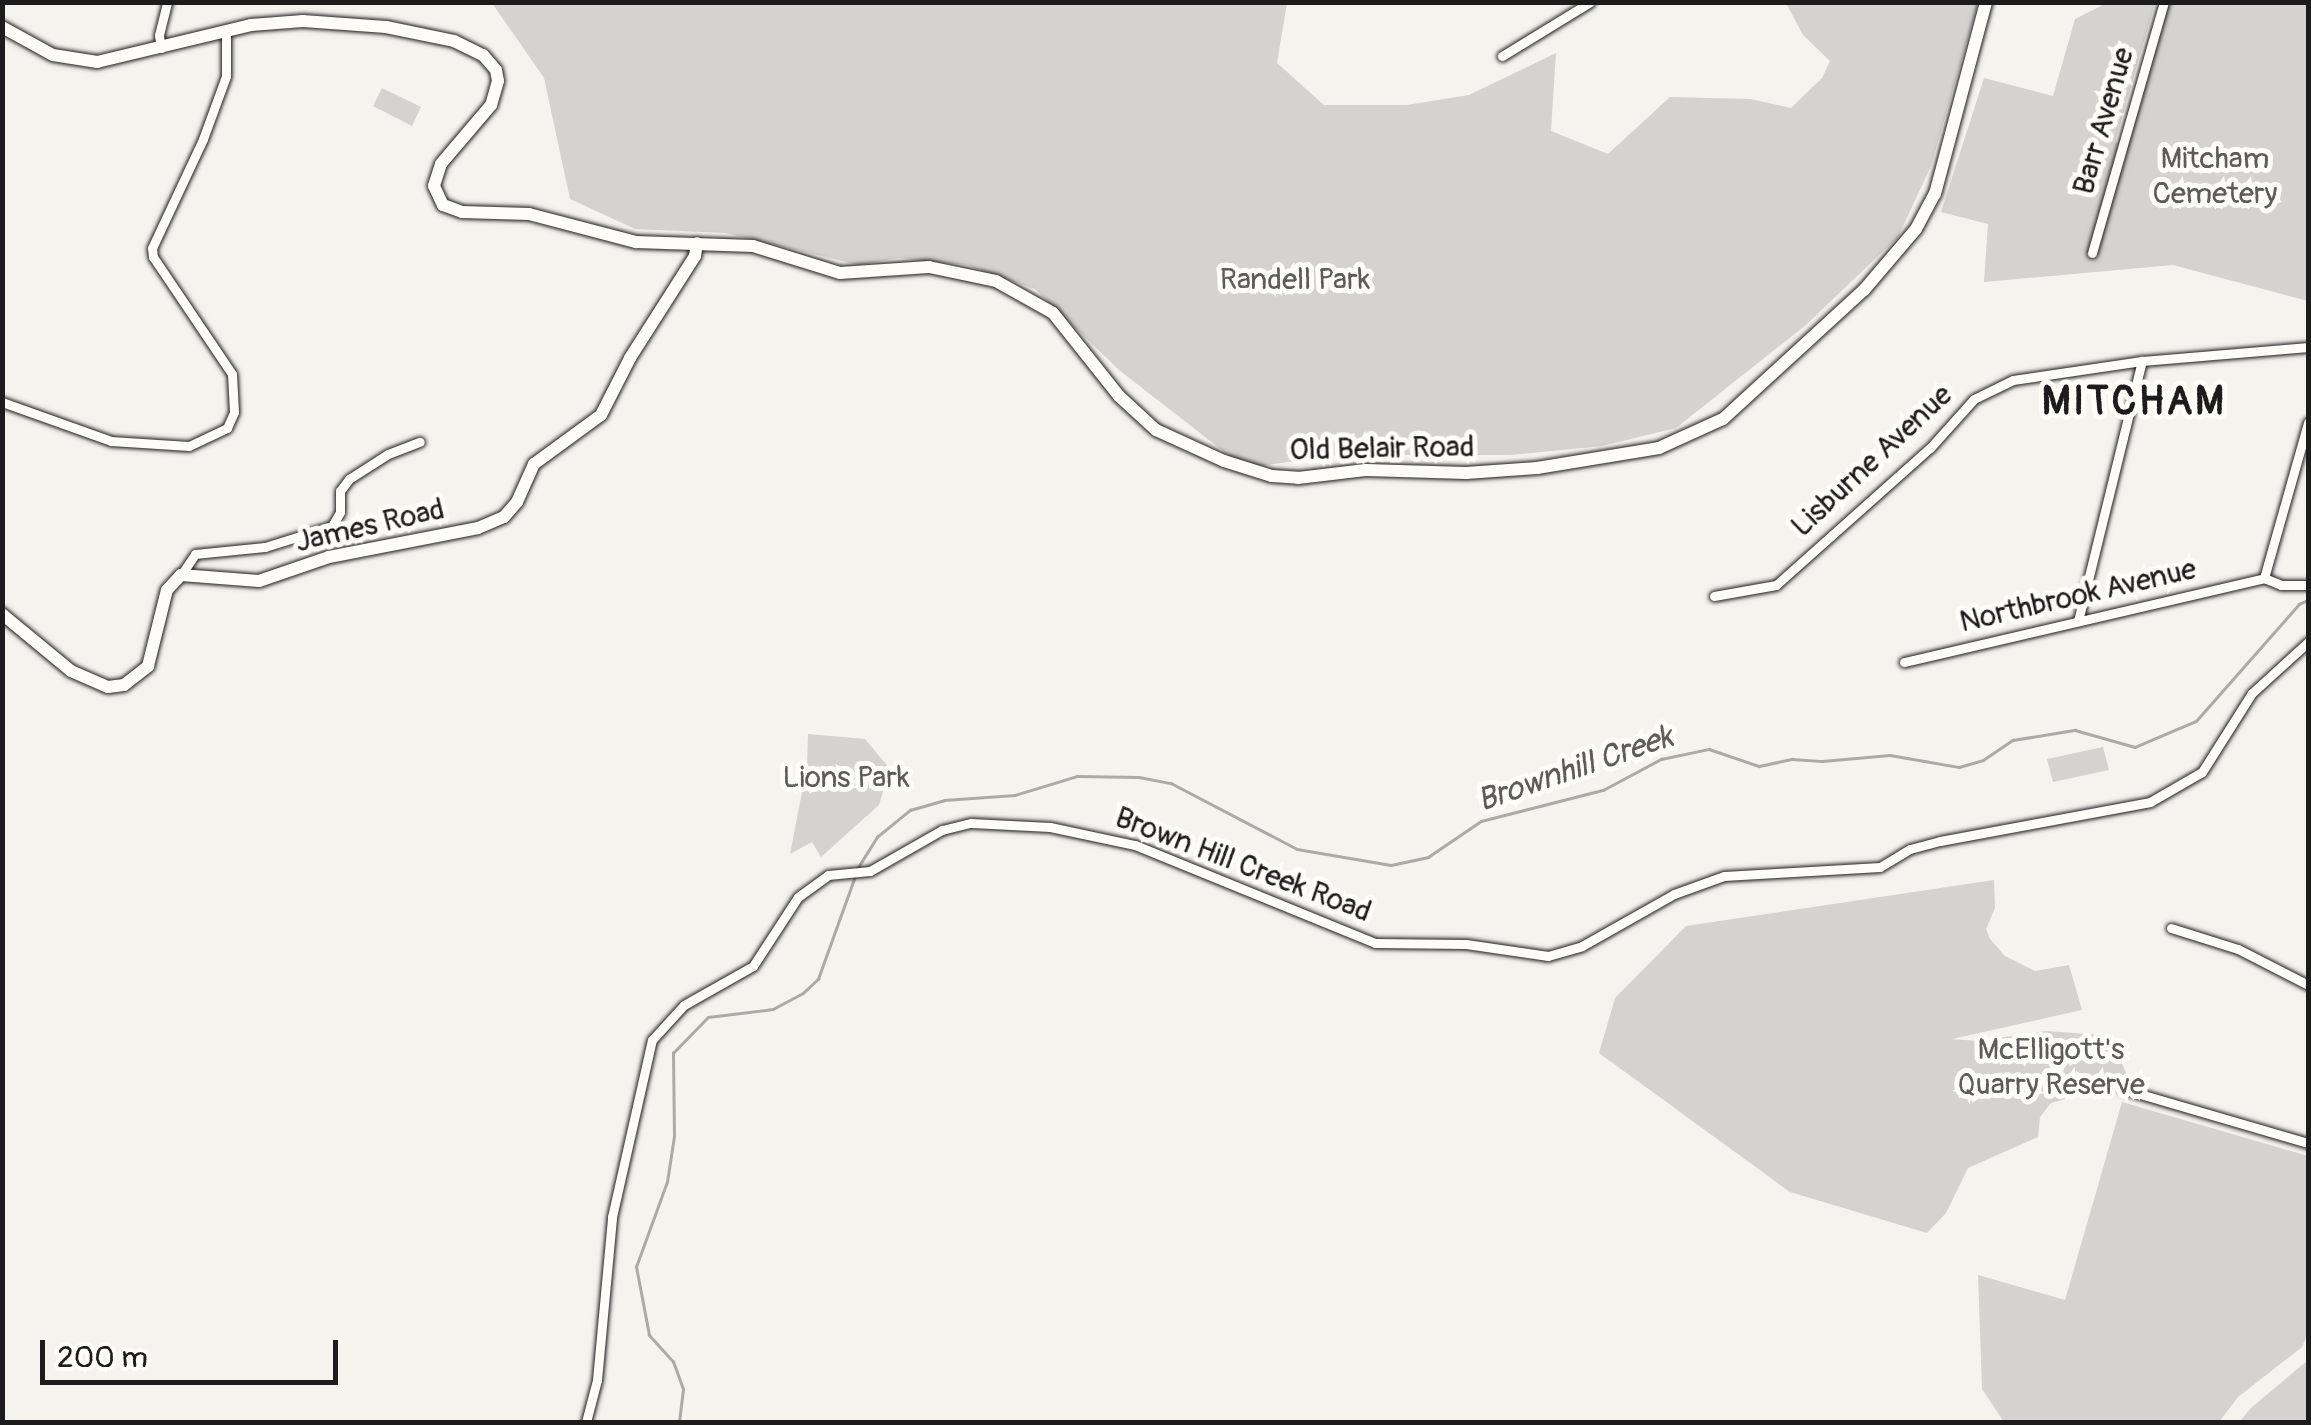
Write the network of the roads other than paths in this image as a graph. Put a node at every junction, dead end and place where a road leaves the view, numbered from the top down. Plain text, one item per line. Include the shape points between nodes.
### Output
1 (167, 2) edge
2 (1590, 2) edge
3 (1986, 2) edge
4 (2164, 2) edge
5 (2, 28) edge
6 (226, 32) junction
7 (162, 48) junction
8 (1502, 56) dead end
9 (697, 242) junction
10 (2092, 253) dead end
11 (2308, 347) edge
12 (2142, 361) junction
13 (2, 402) edge
14 (2308, 422) edge
15 (420, 442) dead end
16 (181, 575) junction
17 (2264, 578) junction
18 (2308, 585) edge
19 (1714, 596) dead end
20 (2, 614) edge
21 (2078, 621) junction
22 (2308, 642) edge
23 (1904, 662) dead end
24 (2171, 928) dead end
25 (2308, 985) edge
26 (2123, 1090) dead end
27 (2308, 1142) edge
28 (586, 1422) edge

1 - 7 street via 158,35
2 - 8 street
3 - 9 main road, Old Belair Road via 1935,194 1902,250 1724,419 1659,448 1484,472 1272,476 1156,430 1053,312 996,281 930,267 840,273 754,246
4 - 10 street, Barr Avenue
5 - 7 main road, Old Belair Road via 73,60 98,62
6 - 7 main road, Old Belair Road
6 - 9 main road, Old Belair Road via 303,22 386,27 454,41 483,55 498,81 491,105 440,164 434,186 443,205 529,214 636,242
6 - 13 street via 226,76 152,257 232,374 234,412 227,428 189,446 111,441
9 - 16 main road, James Road via 601,414 534,464 504,516 478,528 329,557 259,580
11 - 12 street, Lisburne Avenue
12 - 19 street, Lisburne Avenue via 2013,380 1974,399 1930,448 1776,585
12 - 21 street
14 - 17 street
15 - 16 street via 348,480 332,526 265,547 195,554
16 - 20 main road via 167,590 148,666 124,685 108,687 71,671
17 - 18 street via 2281,586
17 - 21 street, Northbrook Avenue
21 - 23 street, Northbrook Avenue
22 - 28 street, Brown Hill Creek Road via 2252,693 2202,772 2150,802 1940,841 1880,867 1724,876 1548,956 1466,944 1375,943 1134,844 1050,826 942,830 870,870 816,881 753,966 684,1005 652,1040 612,1217 598,1380
24 - 25 street via 2238,949
26 - 27 street

